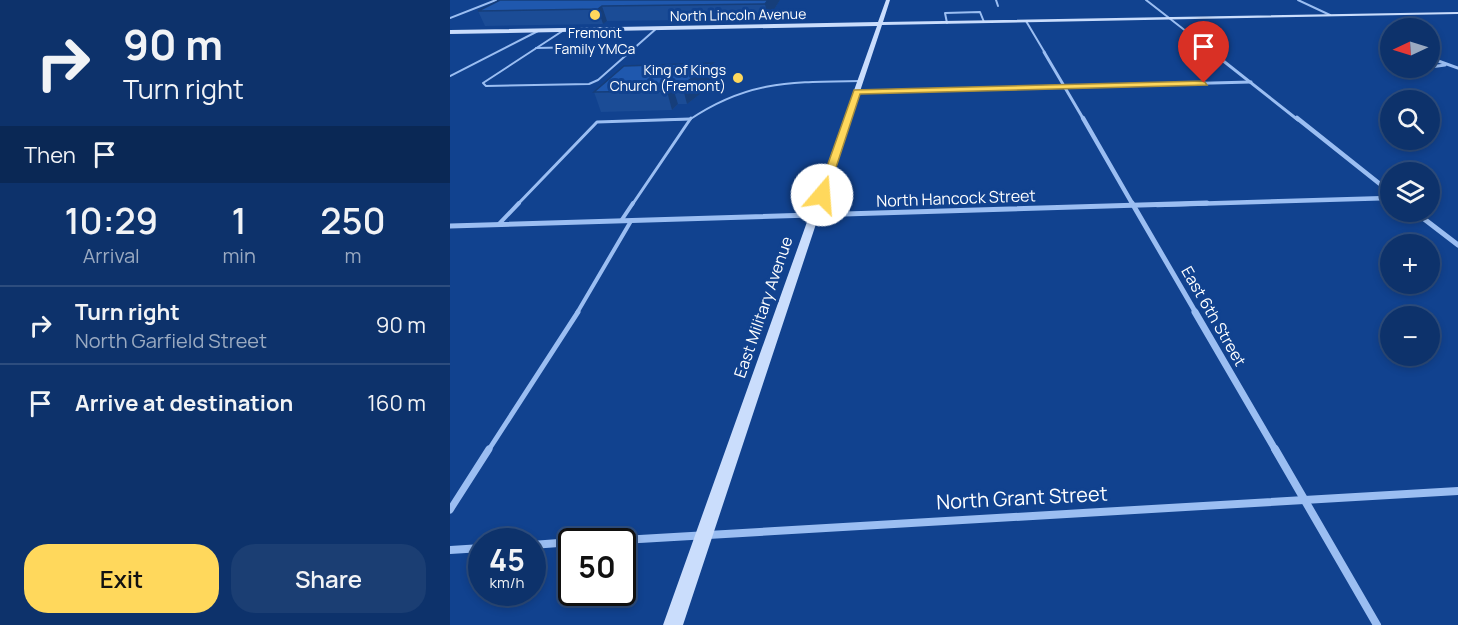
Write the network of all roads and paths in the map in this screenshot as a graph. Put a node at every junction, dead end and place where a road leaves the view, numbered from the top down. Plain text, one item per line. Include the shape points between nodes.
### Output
1 (496, 0) edge
2 (888, 0) edge
3 (996, 0) edge
4 (1146, 0) edge
5 (1298, 0) edge
6 (998, 6) dead end
7 (1458, 13) edge
8 (1330, 15) junction
9 (450, 18) edge
10 (1170, 19) junction
11 (1026, 21) junction
12 (984, 22) junction
13 (947, 23) junction
14 (879, 24) junction
15 (657, 28) junction
16 (540, 30) junction
17 (564, 30) junction
18 (450, 32) edge
19 (636, 46) junction
20 (536, 48) junction
21 (1440, 63) edge
22 (1445, 65) junction
23 (1440, 66) edge
24 (1458, 68) edge
25 (450, 76) edge
26 (1251, 82) junction
27 (858, 86) junction
28 (1064, 87) junction
29 (690, 119) junction
30 (1380, 184) edge
31 (1380, 198) edge
32 (1134, 206) junction
33 (815, 216) junction
34 (621, 221) junction
35 (631, 221) junction
36 (1428, 222) edge
37 (498, 225) junction
38 (450, 226) edge
39 (1458, 245) edge
40 (1458, 491) edge
41 (1306, 500) junction
42 (450, 510) edge
43 (705, 534) junction
44 (636, 539) edge
45 (468, 549) edge
46 (450, 550) edge
47 (673, 625) edge
48 (1377, 625) edge

1 - 9 lane
2 - 14 street, East Military Avenue
3 - 6 lane
4 - 10 street
5 - 8 street
7 - 8 street, North Lincoln Avenue
8 - 10 street, North Lincoln Avenue
10 - 11 street, North Lincoln Avenue
10 - 26 street
11 - 12 street, North Lincoln Avenue
11 - 28 street, East 6th Street
12 - 13 street, North Lincoln Avenue
12 - 13 lane via 980,12 945,13
13 - 14 street, North Lincoln Avenue
14 - 15 street, North Lincoln Avenue
14 - 27 street, East Military Avenue
15 - 17 street, North Lincoln Avenue
15 - 19 lane
16 - 17 street, North Lincoln Avenue
16 - 18 street, North Lincoln Avenue
16 - 25 lane
17 - 20 lane
19 - 20 lane
19 - 20 lane via 589,84 483,83
21 - 22 street
22 - 23 street
22 - 24 street
26 - 28 street
26 - 30 street
27 - 28 street
27 - 29 lane via 781,82 738,94
27 - 33 street, East Military Avenue
28 - 32 street, East 6th Street
29 - 34 lane
29 - 37 lane via 597,122
31 - 32 street, North Hancock Street
32 - 33 street, North Hancock Street
32 - 41 street, East 6th Street
33 - 35 street, North Hancock Street
33 - 43 street, East Military Avenue
34 - 35 street, North Hancock Street
34 - 37 street, North Hancock Street
35 - 42 lane via 568,328
36 - 39 street
37 - 38 street, North Hancock Street
40 - 41 street, North Grant Street
41 - 43 street, North Grant Street
41 - 48 street, East 6th Street
43 - 44 street, North Grant Street
43 - 47 street, East Military Avenue
45 - 46 street

